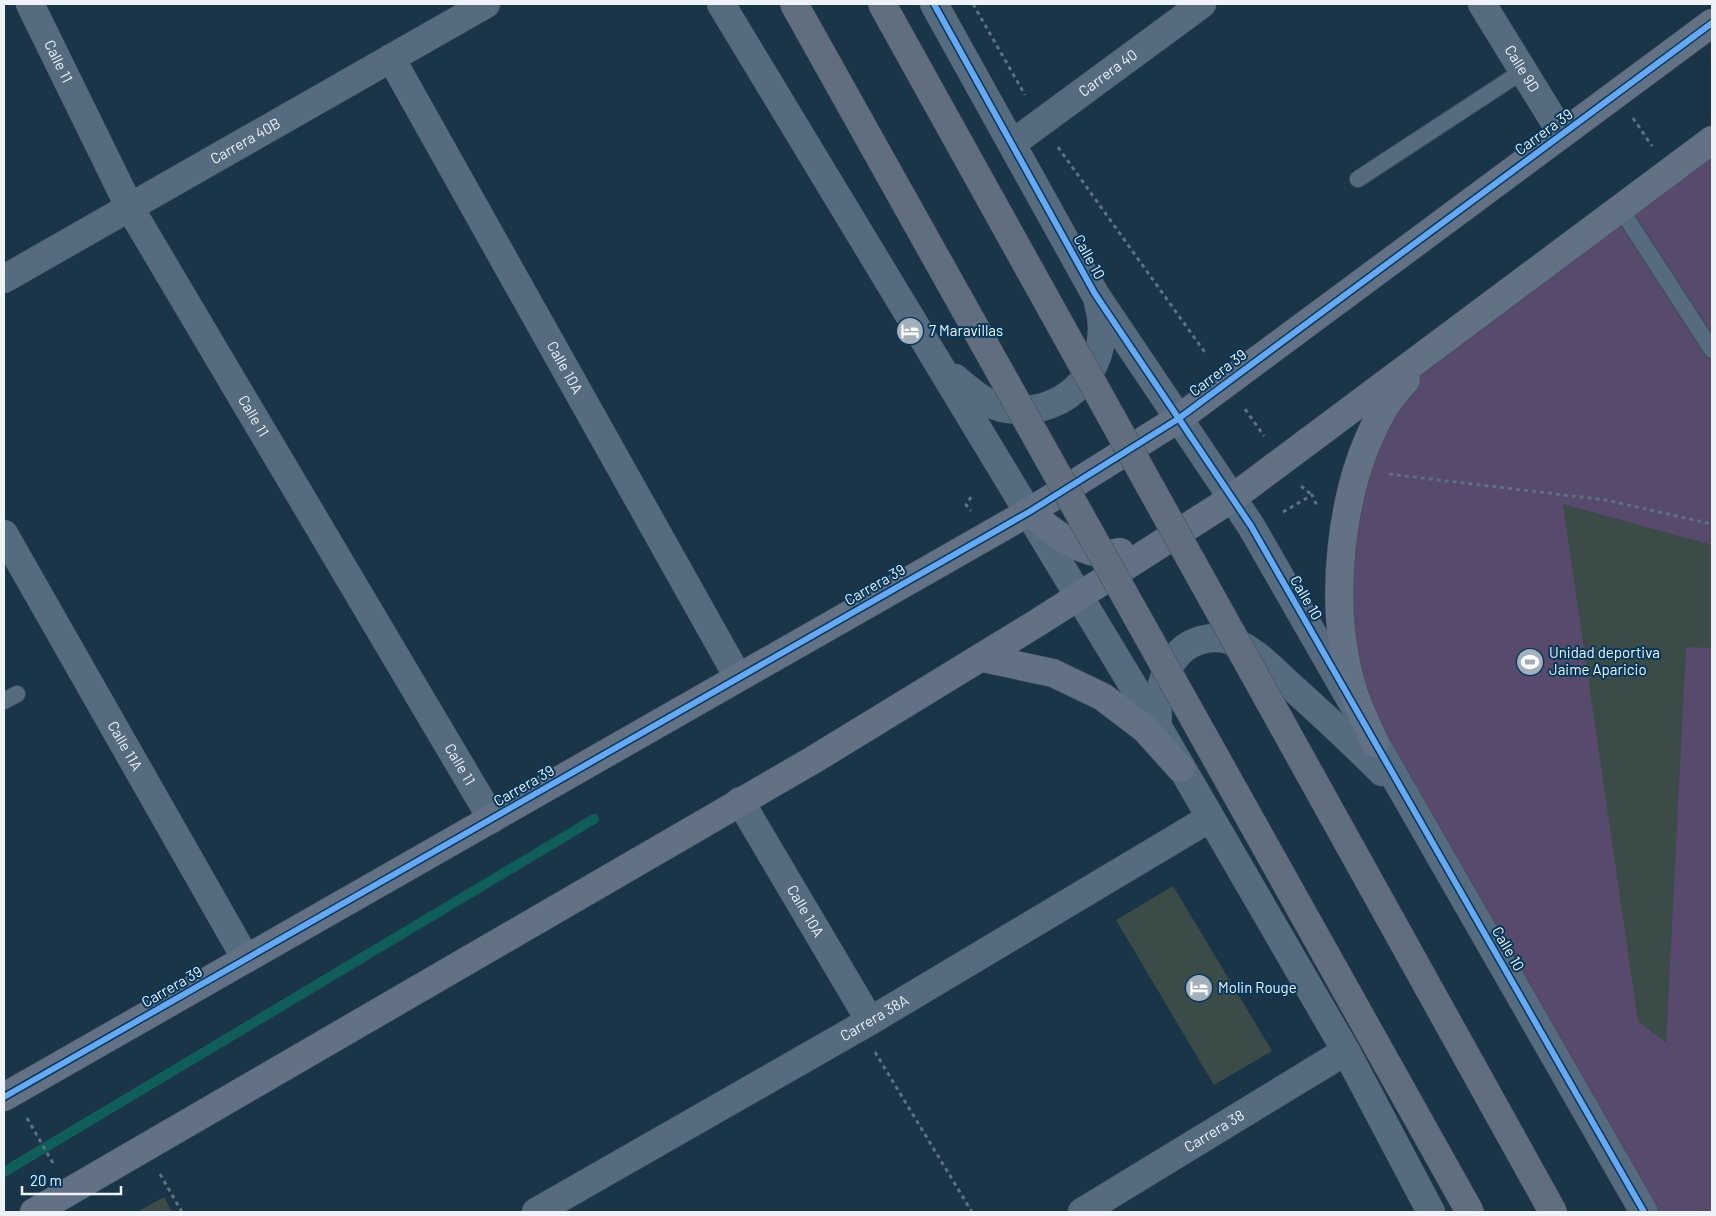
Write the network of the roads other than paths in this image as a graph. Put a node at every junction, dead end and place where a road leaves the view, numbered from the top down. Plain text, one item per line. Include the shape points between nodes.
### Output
1 (30, 4) edge
2 (486, 4) edge
3 (721, 4) edge
4 (794, 4) edge
5 (882, 4) edge
6 (934, 4) edge
7 (1202, 4) edge
8 (1482, 4) edge
9 (1712, 23) edge
10 (391, 58) junction
11 (1523, 70) junction
12 (1562, 134) junction
13 (1712, 140) edge
14 (1013, 143) junction
15 (1358, 179) dead end
16 (130, 208) junction
17 (1620, 208) junction
18 (4, 279) edge
19 (1095, 294) junction
20 (1712, 350) edge
21 (1427, 352) junction
22 (942, 367) junction
23 (1178, 418) junction
24 (1231, 499) junction
25 (1029, 512) junction
26 (4, 534) edge
27 (1172, 537) junction
28 (1080, 596) junction
29 (983, 658) junction
30 (738, 677) junction
31 (1158, 727) junction
32 (1375, 743) junction
33 (1180, 768) junction
34 (1404, 793) junction
35 (740, 801) junction
36 (1210, 818) junction
37 (492, 819) junction
38 (246, 959) junction
39 (864, 1023) junction
40 (1346, 1051) junction
41 (4, 1098) edge
42 (34, 1212) edge
43 (536, 1212) edge
44 (1082, 1212) edge
45 (1431, 1212) edge
46 (1470, 1212) edge
47 (1553, 1212) edge
48 (1644, 1212) edge

1 - 16 street, Calle 11
2 - 10 street, Carrera 40B
3 - 22 street
4 - 46 main road, bridge
5 - 47 main road, bridge
6 - 14 street, Calle 10
7 - 14 street, Carrera 40
8 - 11 street, Calle 9D
9 - 12 main road, Carrera 39
10 - 16 street, Carrera 40B
10 - 30 street, Calle 10A
11 - 12 street, Calle 9D
11 - 15 lane
12 - 23 main road, Carrera 39
13 - 17 main road
14 - 19 street, Calle 10
16 - 18 street, Carrera 40B
16 - 37 street, Calle 11
17 - 20 lane
17 - 21 main road
19 - 22 street via 1102,317 1101,348 1089,376 1066,398 1037,409 1006,409 977,396
19 - 23 street, Calle 10
21 - 24 main road
21 - 32 main road via 1383,409 1360,462 1345,522 1340,576 1342,634 1353,691
22 - 25 street
23 - 24 street, Calle 10
23 - 25 main road, Carrera 39
24 - 27 main road
24 - 32 street, Calle 10 via 1251,526
25 - 27 main road via 1054,534 1090,550 1113,554
25 - 28 street
25 - 30 main road, Carrera 39
26 - 38 street, Calle 11A
27 - 28 main road
28 - 29 main road
28 - 31 street
29 - 33 main road via 1053,674 1103,697 1145,729
29 - 35 main road
30 - 37 main road, Carrera 39
31 - 33 street
31 - 34 street via 1159,696 1173,661 1184,648 1200,640 1228,640 1244,647 1266,664
32 - 34 street, Calle 10
33 - 36 street
34 - 48 street, Calle 10
35 - 39 street, Calle 10A
35 - 42 main road
36 - 39 street, Carrera 38A
36 - 40 street
37 - 38 main road, Carrera 39
38 - 41 main road, Carrera 39
39 - 43 street, Carrera 38A
40 - 44 street, Carrera 38
40 - 45 street

